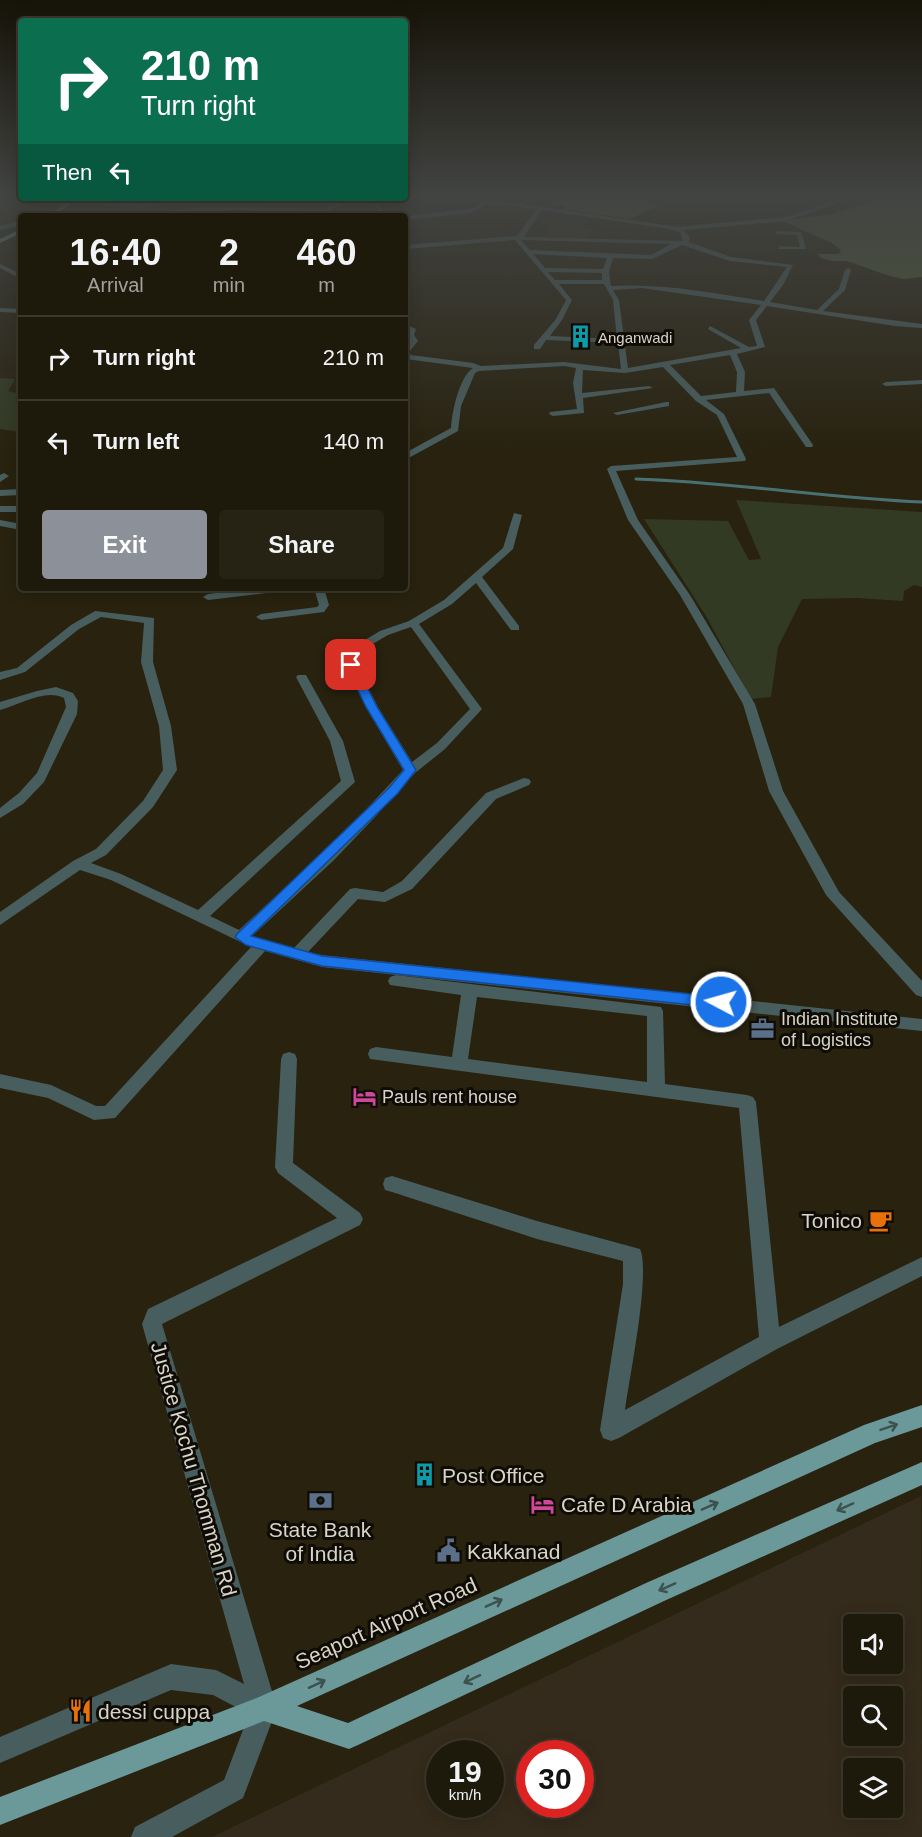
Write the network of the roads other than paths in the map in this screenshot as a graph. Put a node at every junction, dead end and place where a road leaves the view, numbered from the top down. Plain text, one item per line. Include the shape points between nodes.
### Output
1 (606, 281) edge
2 (782, 281) edge
3 (845, 281) edge
4 (553, 282) joint
5 (607, 285) junction
6 (711, 287) dead end
7 (706, 294) junction
8 (765, 302) junction
9 (0, 310) edge
10 (18, 311) edge
11 (819, 311) junction
12 (922, 326) edge
13 (408, 327) edge
14 (710, 328) dead end
15 (544, 338) junction
16 (620, 341) junction
17 (537, 347) dead end
18 (746, 348) junction
19 (408, 349) edge
20 (732, 352) junction
21 (408, 356) edge
22 (665, 364) junction
23 (580, 367) junction
24 (637, 368) junction
25 (477, 369) junction
26 (626, 371) junction
27 (922, 382) edge
28 (886, 384) dead end
29 (649, 388) junction
30 (740, 394) junction
31 (578, 396) junction
32 (699, 399) junction
33 (617, 413) dead end
34 (552, 414) dead end
35 (809, 445) dead end
36 (408, 455) edge
37 (18, 492) edge
38 (0, 493) edge
39 (0, 509) edge
40 (18, 509) edge
41 (517, 515) dead end
42 (0, 523) edge
43 (18, 526) edge
44 (477, 578) junction
45 (258, 591) edge
46 (320, 591) edge
47 (207, 597) dead end
48 (261, 617) dead end
49 (414, 623) junction
50 (515, 628) dead end
51 (0, 676) edge
52 (302, 677) dead end
53 (0, 706) edge
54 (410, 770) junction
55 (524, 782) dead end
56 (0, 814) edge
57 (78, 864) junction
58 (200, 917) junction
59 (0, 920) edge
60 (242, 937) junction
61 (262, 945) junction
62 (297, 954) junction
63 (396, 981) dead end
64 (470, 990) junction
65 (922, 991) edge
66 (922, 1025) edge
67 (376, 1054) dead end
68 (289, 1059) dead end
69 (459, 1065) junction
70 (0, 1081) edge
71 (656, 1090) junction
72 (392, 1184) dead end
73 (922, 1266) edge
74 (770, 1342) junction
75 (922, 1416) edge
76 (922, 1473) edge
77 (264, 1708) junction
78 (0, 1750) edge
79 (0, 1811) edge
80 (145, 1837) edge

1 - 5 street
2 - 8 street
3 - 11 street via 842,290
4 - 5 street
4 - 15 street via 569,300
5 - 7 street
5 - 16 street via 616,300
6 - 7 street
7 - 8 street
8 - 11 street
8 - 18 street via 752,320 761,347
9 - 10 street
11 - 12 street
13 - 19 street via 412,329 414,342
14 - 18 street
15 - 16 street
15 - 17 street
16 - 26 street
18 - 20 street
20 - 22 street
20 - 30 street via 741,366
21 - 25 street
22 - 24 street
22 - 32 street
23 - 25 street via 564,364
23 - 26 street
23 - 31 street
24 - 26 street
24 - 29 street
25 - 36 street via 457,406 456,429
27 - 28 street
29 - 31 street
29 - 33 street via 666,405
30 - 32 street
30 - 35 street via 771,390
31 - 34 street via 581,411
32 - 65 street via 720,414 742,459 611,469 633,520 685,595 749,704 776,791 833,895
37 - 38 street
39 - 40 street
41 - 44 street via 508,549
42 - 43 street
44 - 49 street
44 - 50 street
45 - 47 street
46 - 48 street via 324,604 320,610
49 - 54 street via 476,710 441,746
49 - 54 street via 384,633 346,655
51 - 57 street via 21,670 99,613 150,620 147,662 165,726 170,770 147,804 102,852
52 - 58 street via 339,749 348,782
53 - 56 street via 56,690 66,693 72,701 72,714 56,739 44,772 25,795
54 - 60 street via 321,863
55 - 62 street via 491,796 407,885 385,897 355,893
57 - 58 street via 116,877
57 - 59 street
58 - 60 street
60 - 61 street
61 - 62 street
61 - 70 street via 109,1113 94,1113 51,1092
62 - 66 street via 322,961
63 - 64 street
64 - 69 street
64 - 71 street via 656,1011
67 - 69 street
68 - 77 street, Justice Kochu Thomman Rd via 284,1167 353,1220 155,1316 152,1324
69 - 71 street
71 - 74 street via 747,1102
72 - 74 street via 537,1230 633,1255 633,1284 611,1430
73 - 74 street
77 -> 75 main road, Seaport Airport Road via 872,1434
76 -> 77 main road via 349,1736
77 - 78 street via 216,1683 171,1677
77 - 79 main road, Seaport Airport Road
77 - 80 street via 234,1789

